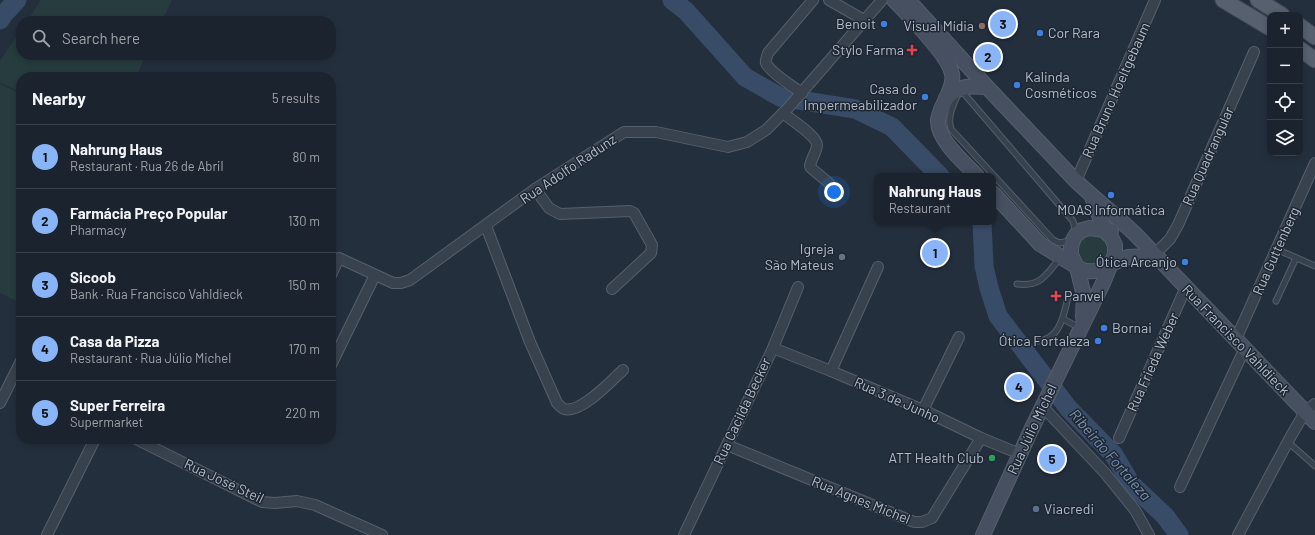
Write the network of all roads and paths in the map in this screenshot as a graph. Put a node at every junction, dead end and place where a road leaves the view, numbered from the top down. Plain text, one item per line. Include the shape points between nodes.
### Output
1 (812, 0) edge
2 (829, 0) edge
3 (882, 0) edge
4 (894, 0) edge
5 (908, 0) edge
6 (1155, 0) edge
7 (1258, 0) edge
8 (1224, 1) edge
9 (1277, 12) edge
10 (864, 20) junction
11 (1267, 26) edge
12 (1303, 28) edge
13 (1315, 37) edge
14 (1303, 51) edge
15 (1254, 52) dead end
16 (1315, 60) edge
17 (956, 84) junction
18 (987, 87) junction
19 (801, 94) junction
20 (786, 110) junction
21 (1315, 163) edge
22 (974, 173) edge
23 (991, 173) edge
24 (996, 178) edge
25 (1076, 181) junction
26 (829, 183) dead end
27 (535, 189) junction
28 (1090, 195) junction
29 (996, 196) edge
30 (486, 226) junction
31 (1105, 231) junction
32 (1138, 236) junction
33 (1075, 237) junction
34 (1276, 250) junction
35 (1156, 256) junction
36 (1061, 258) junction
37 (1296, 258) junction
38 (1112, 263) junction
39 (336, 264) edge
40 (878, 266) dead end
41 (1315, 266) edge
42 (1077, 267) junction
43 (375, 275) junction
44 (1017, 284) dead end
45 (798, 287) dead end
46 (1186, 287) junction
47 (612, 289) dead end
48 (1068, 297) dead end
49 (1276, 301) dead end
50 (1063, 319) junction
51 (1082, 326) junction
52 (959, 337) dead end
53 (1038, 341) dead end
54 (1240, 344) junction
55 (772, 348) junction
56 (336, 355) edge
57 (623, 370) dead end
58 (16, 371) edge
59 (831, 371) junction
60 (1045, 402) junction
61 (0, 403) edge
62 (923, 410) junction
63 (1312, 413) edge
64 (980, 438) junction
65 (1119, 438) dead end
66 (1288, 442) junction
67 (92, 444) edge
68 (146, 444) edge
69 (727, 445) junction
70 (1020, 454) junction
71 (1315, 466) edge
72 (1180, 488) dead end
73 (47, 535) edge
74 (382, 535) edge
75 (684, 535) edge
76 (982, 535) edge
77 (1149, 535) edge
78 (1238, 535) edge

1 - 19 street via 768,53 766,60 783,80
2 - 10 street
3 - 10 street, Rua Adolfo Radunz
4 - 17 main road via 938,49 949,64
5 - 18 main road, Rua Francisco Vahldieck
6 - 25 street, Rua Bruno Hoeltgebaum
7 - 9 main road
8 - 11 main road
10 - 19 street, Rua Adolfo Radunz
12 - 13 main road
14 - 16 main road
15 - 35 street, Rua Quadrangular via 1178,225
17 - 18 main road
17 - 22 main road via 946,98 938,122 944,141
17 - 23 lane via 949,122 951,129
17 - 33 lane via 1073,221
18 - 25 main road, Rua Francisco Vahldieck
19 - 20 street, Rua Adolfo Radunz
20 - 26 street via 816,141 817,147 810,166
20 - 27 street, Rua Adolfo Radunz via 766,130 747,142 728,147 656,132 624,132
21 - 34 street, Rua Guttenberg
24 - 33 lane via 1053,240 1059,243
25 - 28 main road, Rua Francisco Vahldieck
27 - 30 street, Rua Adolfo Radunz
27 - 47 street via 548,208 560,214 634,212 652,245 652,250
28 - 31 main road, Rua Francisco Vahldieck
28 - 32 main road, Rua Francisco Vahldieck
29 - 36 main road via 1040,244
30 - 43 street, Rua Adolfo Radunz via 410,280 393,283
30 - 57 street via 530,342 557,403 564,409 572,409 590,401
31 - 32 main road via 1122,231
31 - 33 main road via 1090,228 1082,230
31 - 38 main road via 1115,245
32 - 35 main road, Rua Francisco Vahldieck
33 - 42 main road via 1071,255
34 - 37 lane
34 - 54 street, Rua Guttenberg
35 - 38 main road via 1129,257
35 - 46 main road, Rua Francisco Vahldieck
36 - 42 main road
36 - 44 lane via 1043,279 1027,285
37 - 41 lane
37 - 49 lane
38 - 42 main road via 1094,272
38 - 51 main road, Rua Júlio Michel
39 - 43 street, Rua Adolfo Radunz via 339,258
40 - 59 street
42 - 51 main road, Rua Júlio Michel via 1084,296
43 - 56 street
45 - 55 street, Rua Cacilda Becker
46 - 54 main road, Rua Francisco Vahldieck
46 - 65 street, Rua Frieda Weber
48 - 50 lane
50 - 51 lane
50 - 53 lane via 1052,336 1045,341
51 - 60 main road, Rua Júlio Michel
52 - 62 street
54 - 63 main road, Rua Francisco Vahldieck
54 - 72 street, Rua Guttenberg
55 - 59 street, Rua 3 de Junho
55 - 69 street, Rua Cacilda Becker
58 - 61 street
59 - 62 street, Rua 3 de Junho
60 - 70 main road, Rua Júlio Michel
60 - 77 street via 1136,510
62 - 64 street, Rua 3 de Junho
63 - 66 street
64 - 69 street, Rua Agnes Michel via 932,518 922,522 914,522
64 - 70 street, Rua 3 de Junho
66 - 71 lane
66 - 78 street
67 - 73 street
68 - 74 street, Rua José Steil via 262,502 297,501 315,504
69 - 75 street, Rua Cacilda Becker
70 - 76 main road, Rua Júlio Michel

